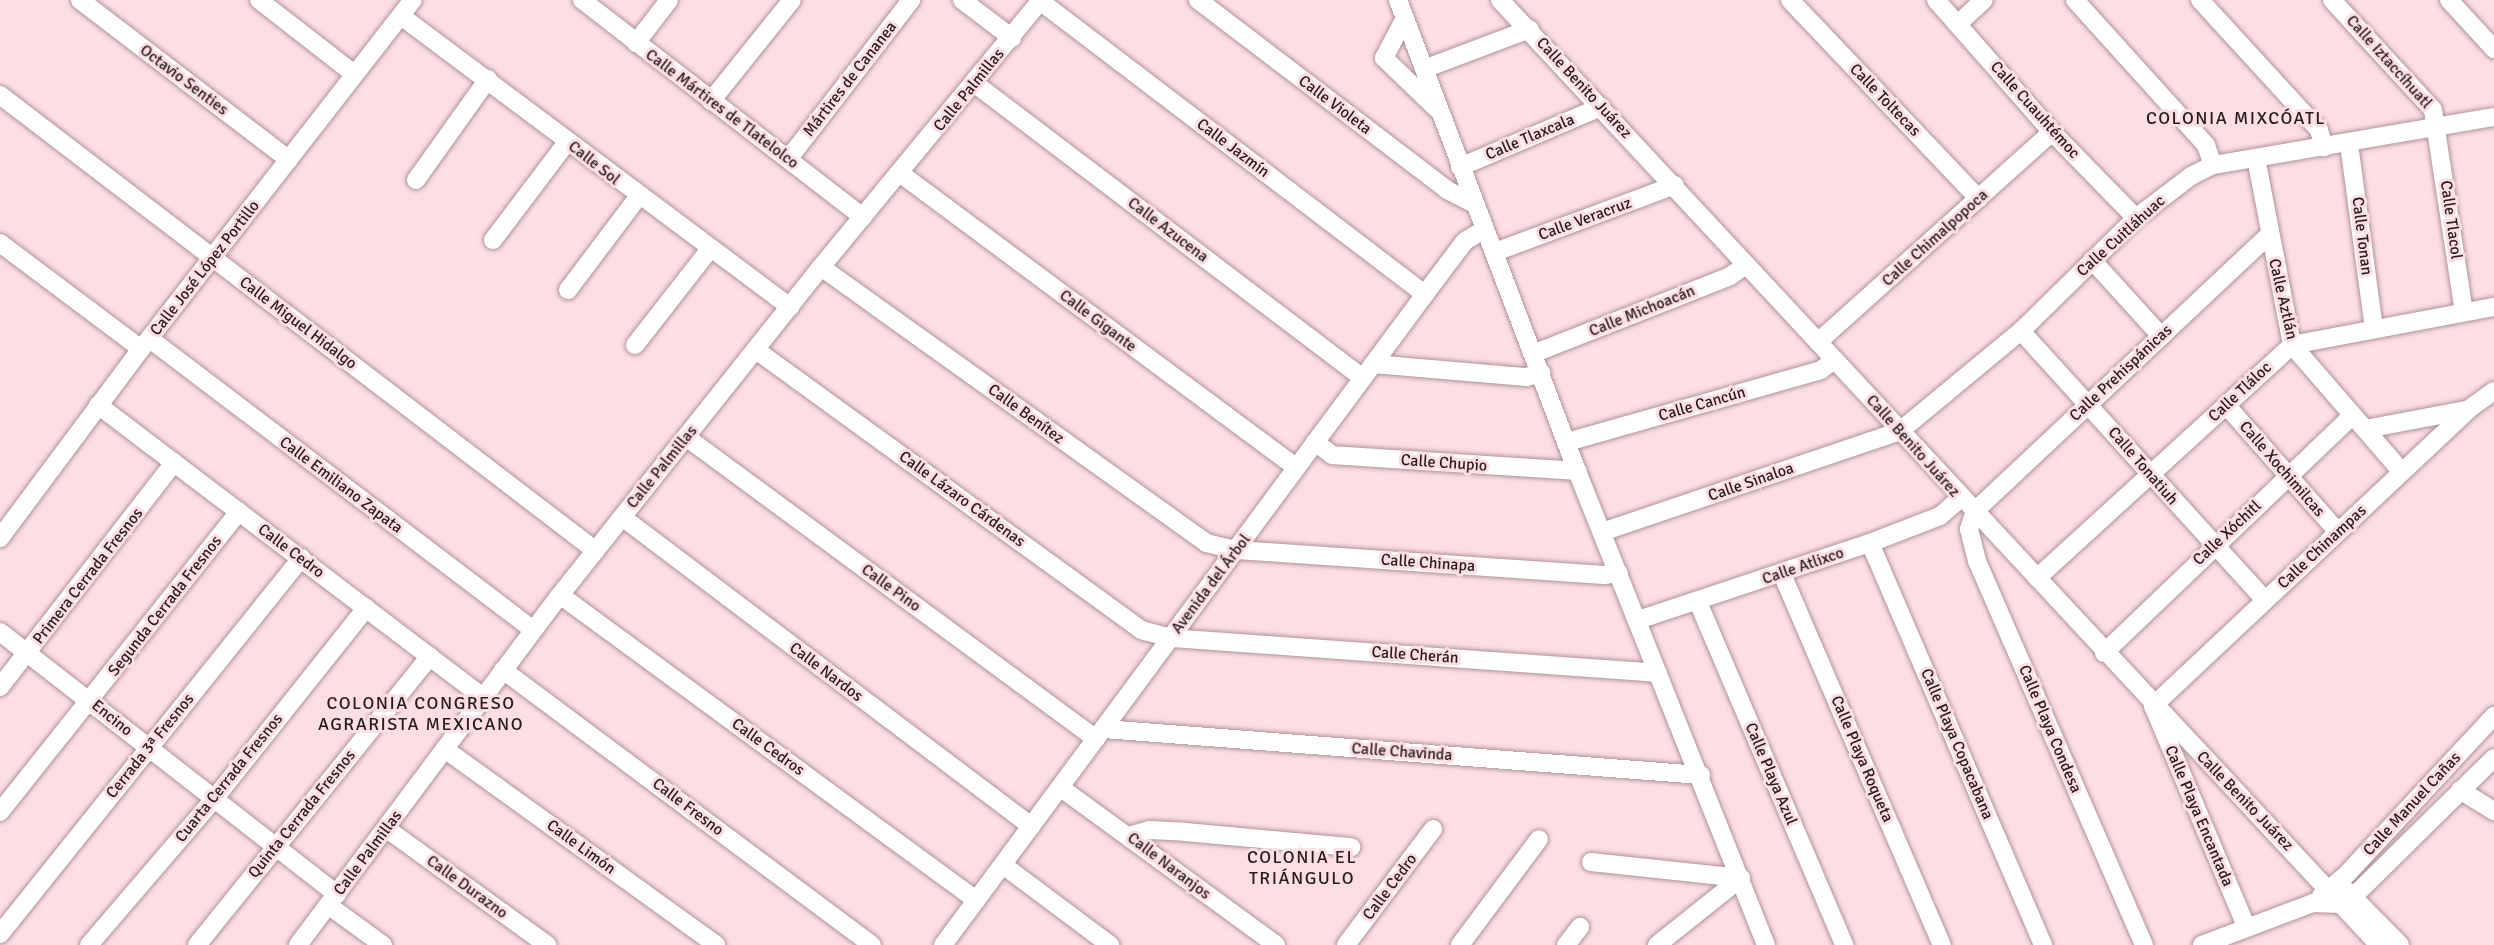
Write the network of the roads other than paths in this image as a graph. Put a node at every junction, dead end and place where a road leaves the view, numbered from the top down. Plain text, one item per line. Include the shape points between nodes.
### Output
1 (80, 0) edge
2 (259, 0) edge
3 (413, 0) edge
4 (582, 0) edge
5 (669, 0) edge
6 (792, 0) edge
7 (911, 0) edge
8 (962, 0) edge
9 (1198, 0) edge
10 (1398, 0) edge
11 (1500, 0) edge
12 (1790, 0) edge
13 (1936, 0) edge
14 (1984, 0) edge
15 (2075, 0) edge
16 (2200, 0) edge
17 (2332, 0) edge
18 (2449, 0) edge
19 (1041, 1) edge
20 (401, 16) junction
21 (1404, 20) junction
22 (1958, 24) junction
23 (1530, 29) junction
24 (1012, 38) junction
25 (636, 43) junction
26 (2494, 49) edge
27 (1424, 69) junction
28 (354, 74) junction
29 (488, 79) junction
30 (974, 83) junction
31 (0, 95) edge
32 (711, 101) junction
33 (1601, 107) junction
34 (1441, 113) junction
35 (2494, 117) edge
36 (2438, 128) junction
37 (2052, 132) junction
38 (567, 142) junction
39 (2349, 144) junction
40 (2324, 147) junction
41 (789, 158) junction
42 (2256, 158) junction
43 (289, 160) junction
44 (2213, 165) junction
45 (1460, 167) junction
46 (901, 174) junction
47 (416, 180) dead end
48 (1676, 185) junction
49 (638, 197) junction
50 (1979, 199) junction
51 (1475, 204) junction
52 (863, 217) junction
53 (2136, 218) junction
54 (1485, 229) junction
55 (2269, 236) junction
56 (493, 240) dead end
57 (0, 243) edge
58 (710, 249) junction
59 (1495, 252) junction
60 (213, 258) junction
61 (2092, 260) junction
62 (1746, 265) junction
63 (821, 267) junction
64 (568, 290) dead end
65 (1425, 294) junction
66 (790, 307) junction
67 (2494, 307) edge
68 (2464, 312) junction
69 (2374, 328) junction
70 (2021, 331) junction
71 (2161, 336) junction
72 (1818, 342) junction
73 (145, 344) junction
74 (635, 345) dead end
75 (2292, 345) junction
76 (756, 350) junction
77 (1535, 353) junction
78 (1834, 360) junction
79 (1368, 371) junction
80 (1541, 373) junction
81 (2492, 394) edge
82 (2087, 404) junction
83 (98, 405) junction
84 (2226, 405) junction
85 (2469, 410) junction
86 (2353, 415) junction
87 (2366, 429) junction
88 (1900, 431) junction
89 (686, 437) junction
90 (1315, 442) junction
91 (1567, 442) junction
92 (174, 463) junction
93 (1295, 468) junction
94 (1577, 471) junction
95 (2402, 472) junction
96 (2151, 475) junction
97 (2288, 477) junction
98 (1961, 498) junction
99 (239, 511) junction
100 (1975, 511) junction
101 (622, 517) junction
102 (1602, 532) junction
103 (2338, 532) junction
104 (0, 538) edge
105 (1870, 543) junction
106 (2212, 546) junction
107 (1237, 550) junction
108 (596, 551) junction
109 (301, 558) junction
110 (1619, 573) junction
111 (1782, 574) junction
112 (2037, 578) junction
113 (560, 595) junction
114 (2265, 600) junction
115 (1698, 602) junction
116 (366, 608) junction
117 (1638, 621) junction
118 (533, 630) junction
119 (0, 632) edge
120 (1171, 638) junction
121 (28, 653) junction
122 (2104, 653) junction
123 (430, 656) junction
124 (503, 670) junction
125 (1658, 673) junction
126 (0, 687) edge
127 (483, 697) junction
128 (91, 700) junction
129 (2153, 706) junction
130 (2494, 716) edge
131 (1100, 734) junction
132 (149, 748) junction
133 (446, 750) junction
134 (2494, 758) edge
135 (1701, 775) junction
136 (1061, 788) junction
137 (2460, 790) junction
138 (215, 798) junction
139 (2494, 811) edge
140 (0, 812) edge
141 (1030, 826) junction
142 (387, 829) junction
143 (1433, 829) dead end
144 (1129, 836) junction
145 (1539, 839) dead end
146 (275, 846) junction
147 (1351, 847) dead end
148 (1591, 862) dead end
149 (1003, 865) junction
150 (1741, 878) junction
151 (2333, 886) junction
152 (333, 899) junction
153 (976, 900) junction
154 (2347, 900) junction
155 (2313, 903) junction
156 (2246, 926) junction
157 (1580, 927) dead end
158 (0, 936) edge
159 (2232, 940) edge
160 (10, 945) edge
161 (89, 945) edge
162 (197, 945) edge
163 (298, 945) edge
164 (383, 945) edge
165 (547, 945) edge
166 (716, 945) edge
167 (873, 945) edge
168 (943, 945) edge
169 (1110, 945) edge
170 (1275, 945) edge
171 (1346, 945) edge
172 (1461, 945) edge
173 (1566, 945) edge
174 (1658, 945) edge
175 (1766, 945) edge
176 (1844, 945) edge
177 (1942, 945) edge
178 (2043, 945) edge
179 (2144, 945) edge
180 (2202, 945) edge
181 (2379, 945) edge
182 (2400, 945) edge

1 - 43 street, Octavio Senties
2 - 28 street
3 - 20 street, Calle José López Portillo
4 - 25 street, Calle Mártires de Tlatelolco
5 - 25 street
6 - 32 street
7 - 41 street, Mártires de Cananea
8 - 24 street
9 - 51 street, Calle Violeta via 1447,190
10 - 21 street
11 - 23 street, Calle Benito Juárez
12 - 50 street, Calle Toltecas
13 - 22 street, Calle Cuauhtémoc
14 - 22 street
15 - 44 street via 2206,144
16 - 40 street via 2319,130
17 - 36 street, Calle Iztaccíhuatl via 2433,110
18 - 26 street
19 - 24 street, Calle Palmillas
19 - 65 street, Calle Jazmín
20 - 28 street, Calle José López Portillo
20 - 29 street, Calle Sol
21 - 27 street
21 - 34 street via 1384,58
22 - 37 street, Calle Cuauhtémoc
23 - 27 street
23 - 33 street, Calle Benito Juárez
24 - 30 street, Calle Palmillas
25 - 32 street, Calle Mártires de Tlatelolco
27 - 34 street
28 - 43 street, Calle José López Portillo
29 - 38 street, Calle Sol
29 - 47 street
30 - 46 street, Calle Palmillas
30 - 79 street, Calle Azucena
31 - 60 street, Calle Miguel Hidalgo
32 - 41 street, Calle Mártires de Tlatelolco
33 - 45 street, Calle Tlaxcala
33 - 48 street, Calle Benito Juárez
34 - 45 street
35 - 36 street, Calle Cuitláhuac
36 - 39 street, Calle Cuitláhuac
36 - 68 street, Calle Tlacol
37 - 50 street, Calle Chimalpopoca
37 - 53 street, Calle Cuauhtémoc
38 - 49 street, Calle Sol
38 - 56 street
39 - 40 street, Calle Cuitláhuac
39 - 69 street, Calle Tonan
40 - 42 street, Calle Cuitláhuac
41 - 52 street, Calle Mártires de Tlatelolco
42 - 44 street, Calle Cuitláhuac
42 - 55 street, Calle Aztlán
43 - 60 street, Calle José López Portillo
44 - 53 street, Calle Cuitláhuac via 2191,176
45 - 51 street
46 - 52 street, Calle Palmillas
46 - 93 street, Calle Gigante
48 - 59 street, Calle Veracruz
48 - 62 street, Calle Benito Juárez
49 - 58 street, Calle Sol
49 - 64 street
50 - 72 street, Calle Chimalpopoca
51 - 54 street
52 - 63 street, Calle Palmillas
53 - 61 street, Calle Cuitláhuac
54 - 59 street
54 - 65 street, Avenida del Árbol via 1466,241
55 - 71 street, Calle Prehispánicas
55 - 75 street, Calle Aztlán
57 - 73 street, Calle Emiliano Zapata
58 - 66 street, Calle Sol
58 - 74 street
59 - 77 street
60 - 73 street, Calle José López Portillo
60 - 108 street, Calle Miguel Hidalgo
61 - 70 street, Calle Cuitláhuac
61 - 71 street
62 - 72 street, Calle Benito Juárez
62 - 77 street, Calle Michoacán via 1730,276
63 - 66 street, Calle Palmillas
63 - 107 street, Calle Benítez via 1206,543
65 - 79 street, Avenida del Árbol
66 - 76 street, Calle Palmillas
67 - 68 street
68 - 69 street
69 - 75 street
70 - 82 street, Calle Tonatiuh
70 - 88 street, Calle Cuitláhuac
71 - 82 street, Calle Prehispánicas
72 - 78 street, Calle Benito Juárez
73 - 83 street, Calle José López Portillo
73 - 118 street, Calle Emiliano Zapata
75 - 84 street, Calle Tláloc
75 - 86 street, Calle Aztlán
76 - 89 street, Calle Palmillas
76 - 120 street, Calle Lázaro Cárdenas via 1141,630
77 - 80 street
78 - 88 street, Calle Benito Juárez
78 - 91 street, Calle Cancún via 1821,370
79 - 80 street via 1526,377
79 - 90 street, Avenida del Árbol
80 - 91 street
81 - 85 street, Calle Chinampas
82 - 96 street, Calle Tonatiuh
82 - 100 street, Calle Prehispánicas
83 - 92 street, Calle Cedro
83 - 104 street, Calle José López Portillo
84 - 96 street, Calle Tláloc
84 - 97 street, Calle Xochimilcas
85 - 87 street
85 - 95 street, Calle Chinampas
86 - 87 street, Calle Aztlán
86 - 97 street, Calle Xóchitl
87 - 95 street, Calle Aztlán
88 - 98 street, Calle Benito Juárez
88 - 102 street, Calle Sinaloa
89 - 101 street, Calle Palmillas
89 - 131 street, Calle Pino
90 - 93 street, Avenida del Árbol
90 - 94 street, Calle Chupio via 1332,454
91 - 94 street
92 - 99 street, Calle Cedro
92 - 121 street, Primera Cerrada Fresnos
93 - 107 street, Avenida del Árbol
94 - 102 street
95 - 103 street, Calle Chinampas
96 - 106 street, Calle Tonatiuh
96 - 112 street, Calle Tláloc
97 - 103 street, Calle Xochimilcas
97 - 106 street, Calle Xóchitl
98 - 100 street, Calle Benito Juárez
98 - 105 street, Calle Atlixco via 1940,516
99 - 109 street, Calle Cedro
99 - 128 street, Segunda Cerrada Fresnos
100 - 112 street, Calle Benito Juárez
100 - 179 street, Calle Playa Condesa via 1969,529 1977,561
101 - 108 street, Calle Palmillas
101 - 141 street, Calle Nardos
102 - 110 street
103 - 114 street, Calle Chinampas
105 - 111 street, Calle Atlixco
105 - 178 street, Calle Playa Copacabana
106 - 114 street, Calle Tonatiuh
106 - 122 street, Calle Xóchitl
107 - 110 street, Calle Chinapa
107 - 120 street, Avenida del Árbol
108 - 113 street, Calle Palmillas
109 - 116 street, Calle Cedro
109 - 132 street, Cerrada 3ª Fresnos
110 - 117 street
111 - 115 street, Calle Atlixco
111 - 177 street, Calle Playa Roqueta
112 - 122 street, Calle Benito Juárez
113 - 118 street, Calle Palmillas
113 - 153 street, Calle Cedros
114 - 129 street, Calle Chinampas
115 - 117 street, Calle Atlixco
115 - 176 street, Calle Playa Azul
116 - 123 street, Calle Cedro
116 - 138 street, Cuarta Cerrada Fresnos
117 - 125 street
118 - 124 street, Calle Palmillas
119 - 121 street, Encino
120 - 125 street, Calle Cherán
120 - 131 street, Avenida del Árbol
121 - 126 street, Primera Cerrada Fresnos
121 - 128 street, Encino
122 - 129 street, Calle Benito Juárez
123 - 127 street, Calle Cedro
123 - 146 street, Quinta Cerrada Fresnos
124 - 127 street, Calle Palmillas
124 - 167 street, Calle Fresno
125 - 135 street
127 - 133 street, Calle Palmillas
128 - 132 street, Encino
128 - 140 street, Segunda Cerrada Fresnos
129 - 151 street, Calle Benito Juárez via 2311,870
129 - 156 street, Calle Playa Encantada
130 - 151 street, Calle Manuel Cañas
131 - 135 street, Calle Chavinda
131 - 136 street, Avenida del Árbol
132 - 138 street, Encino
132 - 158 street, Cerrada 3ª Fresnos
133 - 142 street, Calle Palmillas
133 - 166 street, Calle Limón
134 - 137 street, Calle Manuel Cañas
135 - 150 street
136 - 141 street, Avenida del Árbol
136 - 144 street, Calle Naranjos
137 - 139 street
137 - 154 street, Calle Manuel Cañas
138 - 146 street, Encino
138 - 161 street, Cuarta Cerrada Fresnos
141 - 149 street, Avenida del Árbol
142 - 152 street, Calle Palmillas
142 - 165 street, Calle Durazno
143 - 171 street, Calle Cedro
144 - 147 street via 1150,830 1173,831
144 - 170 street, Calle Naranjos
145 - 172 street
146 - 152 street, Encino
146 - 162 street, Quinta Cerrada Fresnos
148 - 150 street
149 - 153 street, Avenida del Árbol
149 - 169 street
150 - 174 street
150 - 175 street
151 - 154 street, Calle Benito Juárez
151 - 155 street, Calle Manuel Cañas
152 - 163 street, Calle Palmillas
152 - 164 street, Encino
153 - 168 street, Avenida del Árbol
154 - 155 street
154 - 181 street
154 - 182 street
155 - 156 street
156 - 159 street
157 - 173 street
158 - 160 street
159 - 180 street

